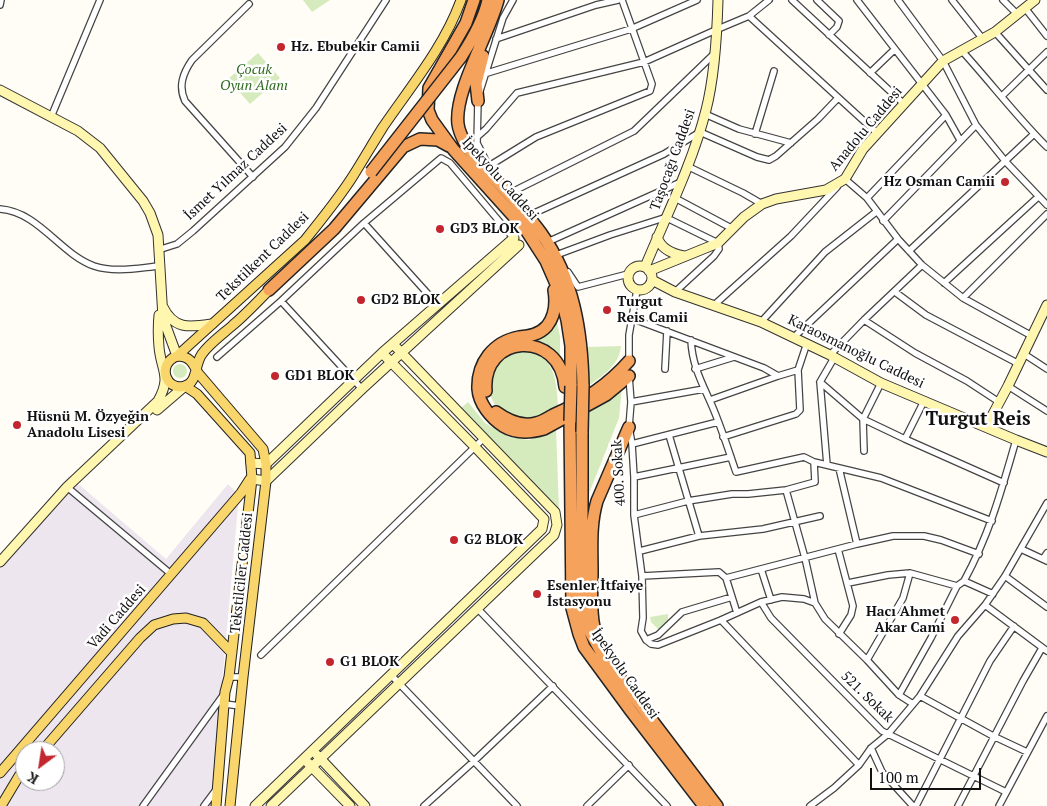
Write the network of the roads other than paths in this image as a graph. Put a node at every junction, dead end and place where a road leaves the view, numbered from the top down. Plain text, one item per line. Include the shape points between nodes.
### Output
1 (1, 0) edge
2 (100, 0) edge
3 (386, 0) edge
4 (461, 0) edge
5 (474, 0) edge
6 (488, 0) edge
7 (498, 0) edge
8 (513, 0) edge
9 (618, 0) edge
10 (622, 0) edge
11 (697, 0) edge
12 (718, 0) edge
13 (792, 0) edge
14 (817, 0) edge
15 (857, 0) edge
16 (898, 0) edge
17 (952, 0) edge
18 (1003, 0) edge
19 (1035, 0) edge
20 (766, 1) edge
21 (249, 4) dead end
22 (0, 5) edge
23 (1021, 11) junction
24 (749, 16) junction
25 (489, 26) junction
26 (718, 28) junction
27 (631, 29) junction
28 (995, 32) junction
29 (829, 35) junction
30 (1047, 36) edge
31 (982, 38) junction
32 (496, 39) junction
33 (895, 49) junction
34 (962, 51) junction
35 (1047, 52) edge
36 (715, 53) junction
37 (943, 61) junction
38 (644, 62) junction
39 (1029, 70) junction
40 (774, 71) dead end
41 (870, 73) junction
42 (484, 74) junction
43 (922, 84) junction
44 (0, 90) edge
45 (1047, 90) edge
46 (1002, 96) junction
47 (838, 98) junction
48 (478, 101) junction
49 (904, 104) junction
50 (705, 114) junction
51 (946, 115) junction
52 (51, 117) junction
53 (976, 125) junction
54 (700, 132) junction
55 (877, 133) junction
56 (755, 134) junction
57 (1034, 134) junction
58 (477, 137) junction
59 (960, 140) junction
60 (790, 143) junction
61 (1047, 147) edge
62 (453, 149) junction
63 (1006, 162) junction
64 (489, 166) junction
65 (687, 166) junction
66 (253, 177) junction
67 (845, 179) junction
68 (681, 182) junction
69 (512, 192) junction
70 (1038, 196) junction
71 (675, 198) junction
72 (867, 198) junction
73 (762, 204) junction
74 (1047, 204) edge
75 (0, 209) edge
76 (876, 212) junction
77 (1047, 214) edge
78 (530, 215) junction
79 (669, 218) junction
80 (883, 221) junction
81 (364, 223) junction
82 (733, 229) junction
83 (658, 237) junction
84 (898, 239) junction
85 (552, 240) junction
86 (517, 241) junction
87 (718, 243) junction
88 (158, 250) junction
89 (909, 251) junction
90 (559, 254) junction
91 (685, 256) junction
92 (922, 265) junction
93 (159, 266) junction
94 (649, 273) junction
95 (628, 274) junction
96 (552, 276) junction
97 (944, 283) junction
98 (269, 290) junction
99 (637, 290) junction
100 (675, 292) junction
101 (895, 292) junction
102 (963, 298) junction
103 (160, 299) junction
104 (281, 301) junction
105 (437, 304) junction
106 (1047, 304) edge
107 (713, 306) junction
108 (445, 313) junction
109 (631, 318) junction
110 (864, 320) junction
111 (1043, 321) edge
112 (761, 322) junction
113 (212, 324) junction
114 (667, 331) junction
115 (1032, 336) junction
116 (794, 337) junction
117 (691, 340) junction
118 (807, 343) junction
119 (393, 344) junction
120 (401, 353) junction
121 (382, 354) junction
122 (1024, 354) junction
123 (177, 356) junction
124 (832, 356) junction
125 (217, 357) dead end
126 (735, 357) junction
127 (629, 361) junction
128 (390, 363) junction
129 (1019, 364) junction
130 (195, 368) junction
131 (665, 369) dead end
132 (696, 369) junction
133 (1047, 369) edge
134 (798, 370) junction
135 (165, 374) junction
136 (629, 376) junction
137 (778, 376) junction
138 (354, 380) junction
139 (820, 382) junction
140 (881, 383) junction
141 (185, 386) junction
142 (573, 386) junction
143 (1008, 386) junction
144 (362, 389) junction
145 (704, 389) junction
146 (710, 400) junction
147 (924, 401) junction
148 (631, 402) junction
149 (999, 402) junction
150 (1047, 412) edge
151 (863, 419) junction
152 (718, 422) junction
153 (628, 427) junction
154 (986, 427) junction
155 (669, 435) junction
156 (484, 438) junction
157 (723, 438) junction
158 (905, 439) junction
159 (1016, 440) junction
160 (632, 444) junction
161 (475, 447) junction
162 (864, 451) dead end
163 (1047, 452) edge
164 (731, 457) junction
165 (814, 462) junction
166 (251, 463) junction
167 (266, 464) junction
168 (827, 465) junction
169 (678, 467) junction
170 (839, 468) junction
171 (634, 477) junction
172 (252, 478) junction
173 (266, 481) junction
174 (1004, 483) junction
175 (68, 488) junction
176 (786, 490) junction
177 (688, 501) junction
178 (1047, 502) edge
179 (634, 514) junction
180 (820, 516) dead end
181 (992, 521) junction
182 (795, 523) junction
183 (699, 536) junction
184 (857, 544) junction
185 (1021, 549) junction
186 (838, 550) junction
187 (640, 551) junction
188 (1047, 553) edge
189 (979, 554) junction
190 (805, 558) junction
191 (1045, 560) edge
192 (0, 562) edge
193 (761, 569) junction
194 (0, 571) edge
195 (910, 573) junction
196 (171, 574) junction
197 (642, 576) junction
198 (1005, 576) junction
199 (726, 578) junction
200 (964, 581) junction
201 (848, 583) junction
202 (957, 586) junction
203 (993, 594) junction
204 (732, 597) junction
205 (771, 600) junction
206 (761, 602) junction
207 (815, 603) junction
208 (985, 605) junction
209 (1047, 607) edge
210 (477, 608) junction
211 (737, 613) junction
212 (721, 620) junction
213 (1014, 626) junction
214 (840, 634) junction
215 (646, 640) junction
216 (1045, 650) edge
217 (232, 653) junction
218 (261, 655) dead end
219 (604, 657) junction
220 (867, 660) junction
221 (391, 675) junction
222 (229, 677) junction
223 (243, 677) junction
224 (399, 683) junction
225 (553, 686) junction
226 (225, 692) junction
227 (899, 695) junction
228 (920, 696) junction
229 (224, 704) junction
230 (913, 704) junction
231 (240, 706) junction
232 (1047, 716) edge
233 (962, 719) junction
234 (888, 734) junction
235 (993, 736) junction
236 (51, 741) edge
237 (871, 748) junction
238 (313, 750) junction
239 (1027, 752) junction
240 (321, 758) junction
241 (304, 759) junction
242 (941, 760) junction
243 (474, 762) junction
244 (629, 765) junction
245 (859, 765) junction
246 (312, 767) junction
247 (0, 773) edge
248 (973, 776) junction
249 (15, 783) edge
250 (217, 788) junction
251 (1006, 792) junction
252 (812, 805) edge
253 (1, 806) edge
254 (143, 806) edge
255 (204, 806) edge
256 (216, 806) edge
257 (230, 806) edge
258 (255, 806) edge
259 (271, 806) edge
260 (350, 806) edge
261 (365, 806) edge
262 (424, 806) edge
263 (517, 806) edge
264 (587, 806) edge
265 (667, 806) edge
266 (704, 806) edge
267 (717, 806) edge
268 (915, 806) edge
269 (958, 806) edge
270 (999, 806) edge

1 - 22 street
2 - 52 street
3 - 66 street, İsmet Yılmaz Caddesi via 315,110 285,147
4 - 113 main road, Tekstilkent Caddesi via 425,68 323,218 305,240
5 - 62 highway, İpekyolu Caddesi via 466,23 429,88 428,110
6 - 98 highway, bridge via 461,57 328,225
7 - 25 highway, İpekyolu Caddesi
8 - 32 street
9 - 32 street
10 - 27 street
11 - 27 street
12 - 26 street, Taşocağı Caddesi
13 - 29 street
14 - 29 street via 840,21
15 - 33 street
16 - 37 street
17 - 31 street
18 - 23 street
19 - 23 street, Anadolu Caddesi
20 - 24 street
21 - 66 street via 192,60 181,83 185,101
23 - 28 street, Anadolu Caddesi
23 - 30 street
24 - 26 street
24 - 47 street
25 - 48 highway via 476,83
25 - 142 highway, İpekyolu Caddesi via 460,99 460,133 468,149 541,234 556,258 573,298 582,350
26 - 36 street, Taşocağı Caddesi
26 - 38 street
27 - 38 street
27 - 42 street
28 - 31 street, Anadolu Caddesi
28 - 39 street
29 - 41 street
31 - 34 street, Anadolu Caddesi
32 - 42 street
33 - 41 street
33 - 43 street
34 - 37 street, Anadolu Caddesi
34 - 46 street
35 - 39 street
36 - 50 street, Taşocağı Caddesi
36 - 69 street via 634,131
37 - 43 street, Anadolu Caddesi
37 - 53 street
38 - 58 street via 517,92
38 - 64 street via 652,84 650,91 536,137
39 - 45 street
39 - 46 street
40 - 56 street
41 - 49 street
42 - 48 street
43 - 49 street, Anadolu Caddesi
43 - 51 street
44 - 52 street
46 - 57 street
47 - 55 street
47 - 60 street
48 - 58 street
49 - 55 street, Anadolu Caddesi
50 - 54 street, Taşocağı Caddesi
50 - 56 street
51 - 59 street
51 - 72 street
52 - 88 street via 74,128 100,148 126,178 150,213 158,235
53 - 59 street
53 - 63 street
54 - 60 street via 769,160
54 - 65 street, Taşocağı Caddesi
54 - 78 street via 664,154
55 - 67 street, Anadolu Caddesi
56 - 60 street
57 - 61 street
57 - 63 street
58 - 64 street
59 - 80 street
62 - 96 highway, İpekyolu Caddesi via 526,230
62 - 98 highway via 438,140 420,139 403,147 334,229
63 - 70 street
63 - 89 street
64 - 69 street
65 - 68 street, Taşocağı Caddesi
65 - 73 street
66 - 88 street, İsmet Yılmaz Caddesi via 177,244
67 - 72 street
67 - 73 street, Anadolu Caddesi via 826,190
67 - 107 street via 791,236
68 - 71 street, Taşocağı Caddesi
68 - 85 street
69 - 78 street
70 - 74 street
70 - 97 street
71 - 79 street, Taşocağı Caddesi
71 - 82 street
72 - 76 street
73 - 82 street, Anadolu Caddesi
75 - 93 street via 27,217 77,257 94,265 119,270
76 - 80 street
76 - 112 street via 825,252
77 - 102 street
78 - 85 street
79 - 83 street, Taşocağı Caddesi
79 - 87 street
79 - 90 street
80 - 84 street
81 - 86 street via 441,158 450,163
81 - 104 street
81 - 105 street
82 - 87 street, Anadolu Caddesi
83 - 91 street via 669,250
83 - 94 street, Taşocağı Caddesi
84 - 89 street
84 - 116 street
85 - 90 street
86 - 105 street
86 - 108 street
87 - 91 street, Anadolu Caddesi
87 - 100 street via 719,249 714,256
88 - 93 street
89 - 92 street
90 - 95 street via 578,287
91 - 94 street, Anadolu Caddesi
92 - 97 street
92 - 101 street
93 - 103 street
94 - 95 street via 636,267
94 - 99 street via 646,289
94 - 100 street, Karaosmanoğlu Caddesi
95 - 99 street via 629,284
96 - 136 highway via 555,307 547,326 534,334 498,344 483,362 478,394 490,416 508,429 534,432 606,395
96 - 142 highway, İpekyolu Caddesi via 568,320
97 - 102 street
98 - 130 main road, Tekstilkent Caddesi via 202,353
99 - 109 street, 400. Sokak
100 - 107 street, Karaosmanoğlu Caddesi
101 - 110 street
101 - 129 street via 926,315
102 - 115 street
103 - 113 street via 169,318 178,324
103 - 123 street via 165,327
103 - 135 street via 159,348
104 - 125 street
104 - 138 street
105 - 108 street
105 - 119 street
106 - 111 street
107 - 112 street, Karaosmanoğlu Caddesi
108 - 120 street
109 - 114 street
109 - 127 street, 400. Sokak
110 - 124 street
110 - 149 street
111 - 115 street
112 - 116 street, Karaosmanoğlu Caddesi
113 - 123 main road, Tekstilkent Caddesi
114 - 117 street
114 - 131 street
115 - 122 street
116 - 118 street, Karaosmanoğlu Caddesi
117 - 126 street
117 - 132 street
118 - 124 street, Karaosmanoğlu Caddesi
118 - 134 street
119 - 120 street
119 - 121 street
120 - 128 street
120 - 156 street
121 - 128 street
121 - 138 street
122 - 129 street
122 - 133 street
123 - 130 main road via 187,357
123 - 135 main road, Tekstilkent Caddesi via 169,361
124 - 139 street
124 - 140 street, Karaosmanoğlu Caddesi
126 - 132 street
126 - 137 street
127 - 136 street, 400. Sokak
127 - 142 highway via 600,389 535,424 504,418 489,400 485,383 490,365 497,357 512,347 529,345 552,356
128 - 144 street
128 - 161 street
129 - 143 street
130 - 141 main road, Tekstilkent Caddesi via 193,381
130 - 167 main road, Tekstilciler Caddesi via 263,449
132 - 145 street
134 - 137 street
134 - 157 street via 800,410 796,414
135 - 141 main road via 172,384
135 - 175 street, Tekstilkent Caddesi via 164,390 158,401
136 - 148 street, 400. Sokak
137 - 146 street
138 - 144 street
138 - 167 street
139 - 151 street
139 - 168 street
140 - 147 street, Karaosmanoğlu Caddesi
140 - 151 street
141 - 166 main road, Tekstilciler Caddesi via 197,394 250,453
141 - 175 street, Tekstilkent Caddesi
142 - 219 highway, İpekyolu Caddesi, bridge via 582,432 582,603 589,630
142 - 266 highway, İpekyolu Caddesi, bridge via 567,408 570,421 572,608 579,634 584,647
143 - 149 street
143 - 150 street
144 - 173 street
145 - 146 street
145 - 148 street
146 - 152 street
147 - 154 street, Karaosmanoğlu Caddesi
147 - 158 street
148 - 153 street, 400. Sokak
149 - 154 street
151 - 158 street
151 - 162 street
152 - 155 street
152 - 157 street
153 - 160 street, 400. Sokak
153 - 219 highway via 596,501 592,527 591,608
154 - 159 street, Karaosmanoğlu Caddesi
155 - 160 street
155 - 169 street
156 - 161 street
156 - 210 street via 555,512 557,525 554,535
157 - 164 street
158 - 174 street
159 - 163 street, Karaosmanoğlu Caddesi
159 - 174 street
160 - 171 street, 400. Sokak
161 - 218 street
161 - 221 street via 544,519 544,525
164 - 165 street via 736,472 804,457
164 - 169 street
165 - 168 street
165 - 176 street via 815,482
166 - 167 street
166 - 172 main road, Tekstilciler Caddesi
167 - 173 main road, Tekstilciler Caddesi
168 - 170 street
169 - 171 street
169 - 177 street
170 - 181 street via 881,478
170 - 184 street
171 - 179 street, 400. Sokak
172 - 173 street
172 - 196 main road, Vadi Caddesi
172 - 217 main road, Tekstilciler Caddesi
173 - 223 main road, Tekstilciler Caddesi
174 - 181 street
175 - 192 street, Tekstilkent Caddesi
175 - 194 street, Tekstilkent Caddesi
175 - 196 street
176 - 177 street
176 - 182 street
177 - 179 street
177 - 183 street
178 - 185 street
179 - 187 street, 400. Sokak
180 - 182 street
181 - 189 street
182 - 183 street
182 - 190 street
183 - 187 street
184 - 186 street
184 - 189 street via 894,536 924,536
185 - 191 street
185 - 198 street
186 - 190 street
186 - 201 street
187 - 197 street, 400. Sokak
188 - 191 street
189 - 200 street
190 - 193 street
190 - 207 street
193 - 199 street
193 - 205 street
195 - 201 street
195 - 202 street
195 - 220 street via 903,598
196 - 247 main road, Vadi Caddesi
197 - 199 street via 720,572
197 - 215 street, 400. Sokak via 641,631
198 - 203 street
198 - 209 street
199 - 204 street
200 - 202 street
200 - 203 street
201 - 214 street via 853,606
202 - 227 street
203 - 208 street
204 - 211 street
204 - 215 street via 682,612 658,635
205 - 206 street
205 - 207 street via 797,598
206 - 211 street
206 - 234 street, 521. Sokak via 771,618
207 - 214 street
208 - 213 street
208 - 228 street via 958,636
210 - 224 street
210 - 225 street
211 - 212 street
212 - 215 street via 658,645
212 - 245 street
213 - 216 street
213 - 233 street via 990,661
214 - 220 street
216 - 235 street via 1023,680
217 - 222 main road, Tekstilciler Caddesi
217 - 236 main road via 204,623 173,618 154,625
219 - 267 highway, İpekyolu Caddesi
220 - 227 street
221 - 224 street
221 - 238 street
222 - 223 street
222 - 226 main road, Tekstilciler Caddesi
223 - 231 main road, Tekstilciler Caddesi
224 - 240 street
224 - 243 street
225 - 243 street
225 - 244 street
226 - 229 main road, Tekstilciler Caddesi
226 - 254 street
227 - 230 street
228 - 230 street
228 - 233 street
229 - 231 street
229 - 250 main road, Tekstilciler Caddesi
230 - 234 street
231 - 257 main road, Tekstilciler Caddesi
232 - 239 street
233 - 235 street
233 - 242 street
234 - 237 street
234 - 242 street, 521. Sokak
235 - 239 street
235 - 248 street
237 - 245 street
237 - 268 street via 882,772
238 - 240 street
238 - 241 street
239 - 251 street
240 - 246 street
240 - 261 street
241 - 246 street
241 - 258 street
242 - 248 street, 521. Sokak
242 - 268 street
243 - 262 street
243 - 263 street
244 - 264 street
244 - 265 street
245 - 252 street
246 - 259 street
246 - 260 street
248 - 251 street, 521. Sokak
248 - 269 street
249 - 253 main road
250 - 255 street
250 - 256 main road, Tekstilciler Caddesi
251 - 270 street

